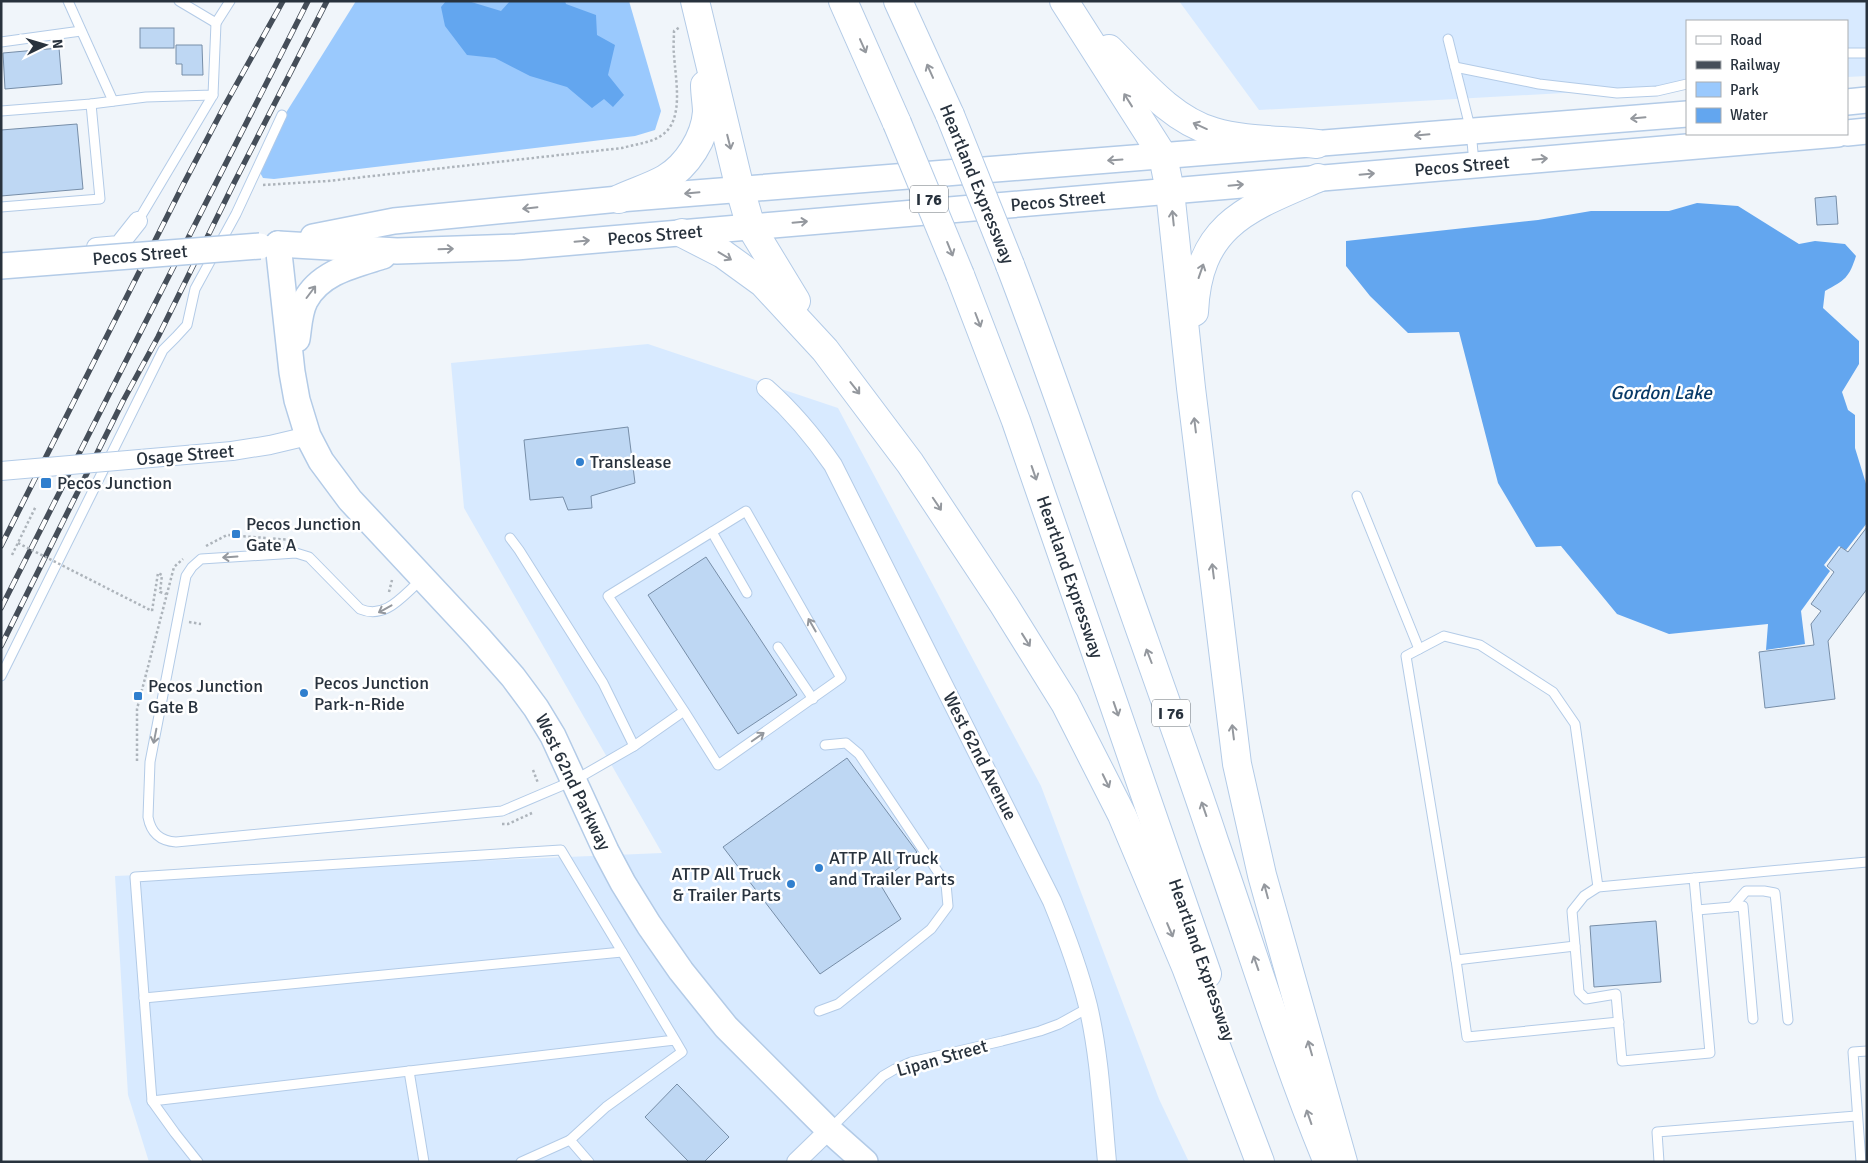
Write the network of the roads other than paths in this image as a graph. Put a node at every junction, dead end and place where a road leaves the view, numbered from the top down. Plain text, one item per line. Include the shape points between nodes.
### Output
1 (68, 1) edge
2 (179, 1) edge
3 (230, 1) edge
4 (843, 1) edge
5 (898, 1) edge
6 (1068, 6) edge
7 (698, 14) edge
8 (216, 23) junction
9 (81, 31) junction
10 (1448, 39) dead end
11 (1, 42) edge
12 (1848, 53) edge
13 (1867, 53) edge
14 (1455, 67) junction
15 (1686, 84) edge
16 (213, 95) junction
17 (1867, 100) edge
18 (113, 101) junction
19 (1848, 102) edge
20 (91, 104) junction
21 (1, 111) edge
22 (1686, 114) edge
23 (282, 115) dead end
24 (1470, 131) junction
25 (1867, 131) edge
26 (1848, 133) edge
27 (1826, 135) edge
28 (1317, 144) junction
29 (1163, 156) junction
30 (1474, 165) junction
31 (1318, 178) junction
32 (740, 189) junction
33 (1170, 191) junction
34 (619, 199) junction
35 (1, 207) edge
36 (138, 221) joint
37 (751, 226) junction
38 (682, 233) junction
39 (269, 245) junction
40 (397, 251) junction
41 (1, 259) edge
42 (1, 266) edge
43 (825, 350) junction
44 (292, 372) junction
45 (766, 388) dead end
46 (1191, 388) junction
47 (308, 436) junction
48 (1, 471) edge
49 (1357, 496) dead end
50 (712, 532) junction
51 (510, 538) dead end
52 (423, 578) junction
53 (747, 594) dead end
54 (778, 646) dead end
55 (1420, 649) junction
56 (1, 676) edge
57 (813, 699) junction
58 (684, 711) junction
59 (824, 745) dead end
60 (634, 746) junction
61 (574, 780) junction
62 (1867, 862) edge
63 (1694, 878) junction
64 (1598, 887) junction
65 (1732, 907) junction
66 (1697, 910) junction
67 (1575, 946) junction
68 (622, 952) junction
69 (1456, 960) junction
70 (144, 998) junction
71 (1088, 1008) junction
72 (820, 1011) dead end
73 (1753, 1019) dead end
74 (1788, 1020) dead end
75 (1618, 1022) junction
76 (675, 1040) junction
77 (1867, 1052) edge
78 (409, 1071) junction
79 (152, 1101) junction
80 (1856, 1116) junction
81 (829, 1130) junction
82 (570, 1140) junction
83 (198, 1162) edge
84 (424, 1162) edge
85 (520, 1162) edge
86 (589, 1162) edge
87 (796, 1162) edge
88 (865, 1162) edge
89 (1107, 1162) edge
90 (1260, 1162) edge
91 (1274, 1162) edge
92 (1327, 1162) edge
93 (1343, 1162) edge
94 (1659, 1162) edge
95 (1861, 1162) edge

1 - 9 lane
2 - 8 lane
3 - 8 lane
4 -> 91 highway, Heartland Expressway / I 76, bridge via 898,123 1016,421
92 -> 5 highway, Heartland Expressway / I 76, bridge via 1068,420 950,115
28 -> 6 highway via 1213,132 1186,119 1155,96
29 -> 6 highway
7 -> 32 highway
7 - 34 highway via 707,113 702,135 692,151 665,179
8 - 16 lane
9 - 11 lane
9 - 18 lane
10 - 14 lane
12 - 13 lane
14 - 15 lane via 1539,84 1617,93 1658,91
14 - 24 lane
16 - 18 lane
16 - 36 lane
17 - 19 main road
18 - 20 lane
20 - 21 lane
20 - 35 lane via 100,199
22 -> 24 main road, Pecos Street
23 - 56 lane via 236,214 195,289 187,325 162,350
24 -> 28 main road, Pecos Street
24 - 30 lane
25 - 26 main road
30 -> 27 main road, Pecos Street
28 - 29 main road, Pecos Street
29 -> 32 main road, Pecos Street
29 - 33 highway
31 -> 30 main road, Pecos Street
33 -> 31 main road, Pecos Street
46 -> 31 highway via 1198,274 1211,248 1238,216
32 -> 34 main road, Pecos Street
32 - 37 highway
37 -> 33 main road, Pecos Street
46 -> 33 highway
34 -> 39 main road, Pecos Street via 394,221
36 - 41 street via 119,245
37 - 38 main road, Pecos Street
37 - 43 highway
40 -> 38 main road, Pecos Street via 516,247
38 -> 43 highway via 723,254 763,283
39 - 40 main road, Pecos Street
39 - 42 main road, Pecos Street, bridge
39 - 44 main road, West 62nd Parkway
44 -> 40 main road via 300,314 311,292 319,283 348,267
43 -> 90 highway via 915,470 1065,703 1122,815 1186,967
44 - 47 main road, West 62nd Parkway
45 - 71 street, West 62nd Avenue via 803,423 832,465 1052,901
93 -> 46 highway via 1262,875 1236,764
47 - 48 street, Osage Street, bridge via 232,452
47 - 52 main road, West 62nd Parkway via 329,473 350,500
49 - 55 lane
50 - 53 lane
57 -> 50 lane via 841,678 746,511
50 - 58 lane via 608,596
51 - 60 lane via 603,683
52 - 61 main road, West 62nd Parkway via 530,700 553,736
52 -> 61 lane via 384,611 368,613 360,610 309,558 296,553 201,559 192,567 186,576 150,762 148,817 154,832 168,841 190,840 488,814 514,807
54 - 57 lane
55 - 64 lane via 1444,636 1480,645 1553,692 1575,724
55 - 69 lane via 1406,656
58 -> 57 lane via 718,765
58 - 60 lane
59 - 72 lane via 846,743 859,754 946,884 948,906 931,929 838,1004
60 - 61 lane
61 - 81 main road, West 62nd Parkway via 623,883 681,971 726,1027
62 - 63 lane
63 - 64 lane
63 - 66 lane
64 - 67 lane via 1584,896 1572,911
65 - 66 lane
65 - 73 lane via 1744,906
65 - 74 lane via 1746,891 1775,893
66 - 75 lane via 1710,1053 1622,1060
67 - 69 lane
67 - 75 lane via 1579,992 1586,999 1616,994
68 - 70 lane
68 - 70 lane via 561,850 135,877
68 - 76 lane
69 - 75 lane via 1468,1037
70 - 79 lane
71 - 81 lane, Lipan Street via 1040,1031 895,1069 883,1076
71 - 89 street, West 62nd Avenue via 1100,1081
76 - 78 lane
76 - 82 lane via 682,1052 606,1107
77 - 80 lane via 1853,1052
78 - 79 lane
78 - 84 lane
79 - 83 lane
80 - 94 lane via 1657,1132
80 - 95 lane
81 - 87 street, Lipan Street
81 - 88 main road, West 62nd Parkway
82 - 85 lane
82 - 86 lane

